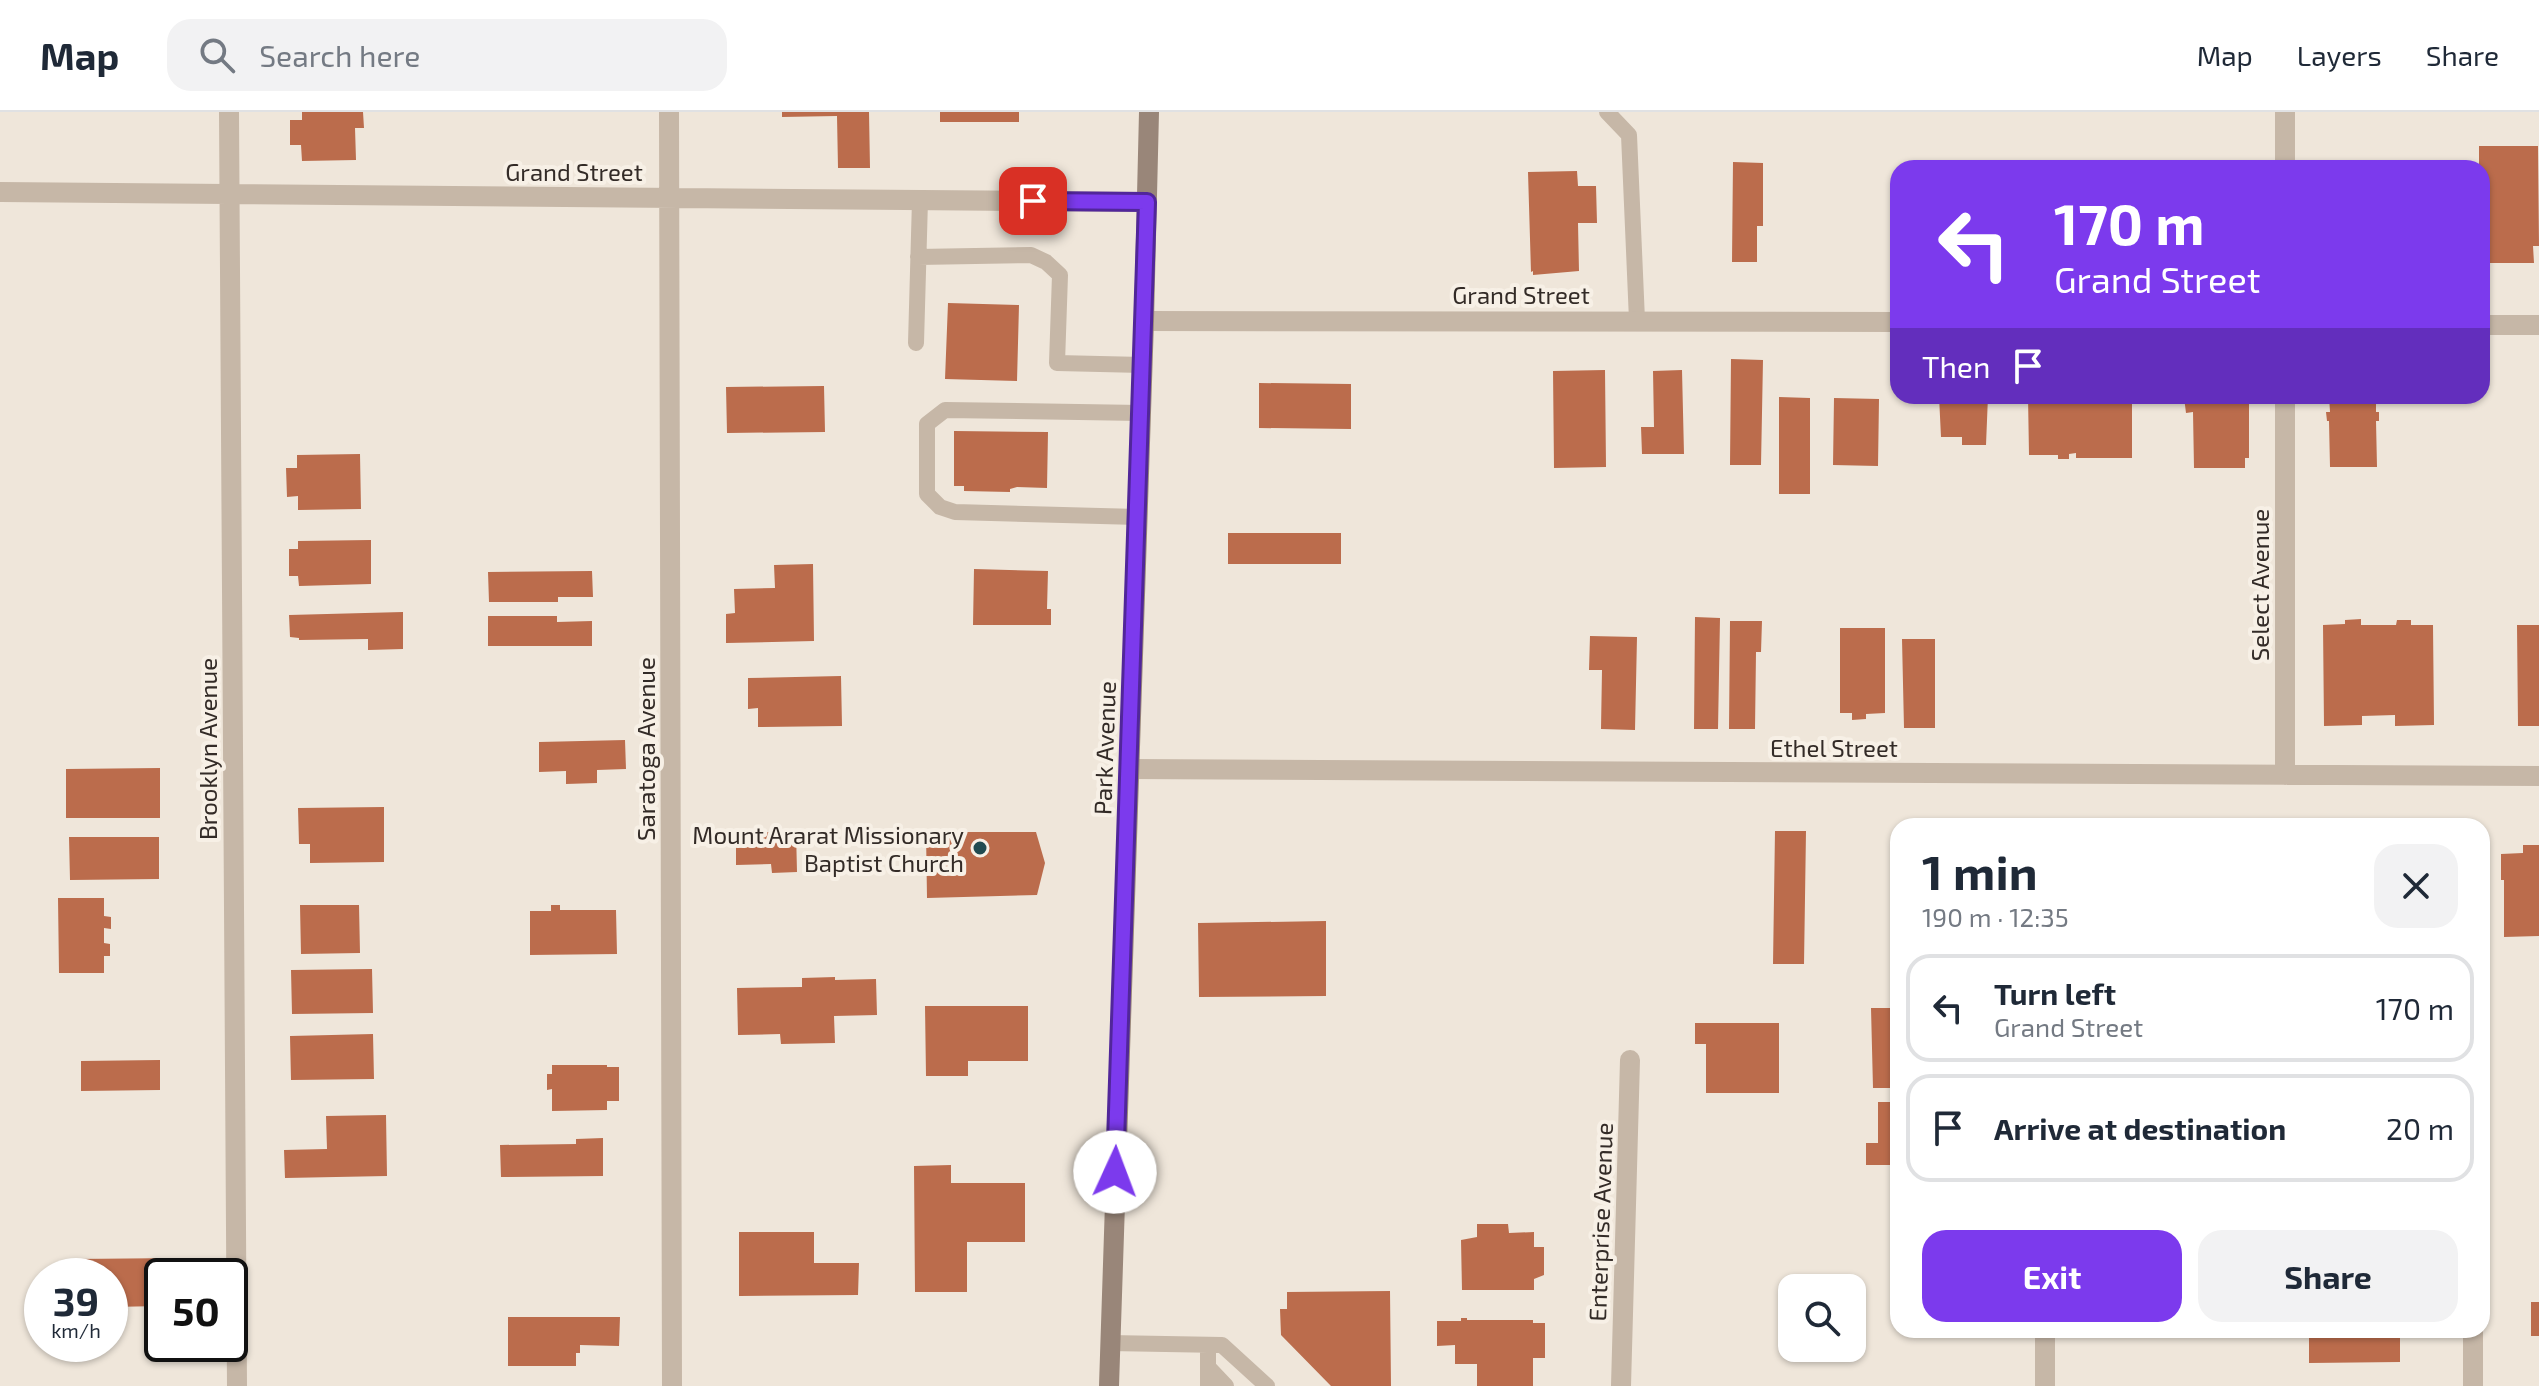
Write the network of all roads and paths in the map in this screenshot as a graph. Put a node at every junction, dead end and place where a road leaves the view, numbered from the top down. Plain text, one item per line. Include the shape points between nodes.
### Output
1 (229, 112) edge
2 (669, 112) edge
3 (1149, 112) edge
4 (1607, 112) edge
5 (2285, 112) edge
6 (2285, 160) edge
7 (0, 192) edge
8 (230, 194) junction
9 (669, 197) junction
10 (920, 200) junction
11 (1147, 202) junction
12 (918, 257) junction
13 (1637, 320) junction
14 (1144, 321) junction
15 (1890, 322) edge
16 (2490, 325) edge
17 (2539, 325) edge
18 (916, 343) dead end
19 (1143, 365) junction
20 (2285, 404) edge
21 (1141, 413) junction
22 (1138, 517) junction
23 (1130, 769) junction
24 (2285, 775) junction
25 (2539, 776) edge
26 (1630, 1060) dead end
27 (2045, 1338) edge
28 (2473, 1338) edge
29 (1109, 1343) junction
30 (1208, 1345) junction
31 (1208, 1367) junction
32 (237, 1386) edge
33 (672, 1386) edge
34 (1109, 1386) edge
35 (1208, 1386) edge
36 (1226, 1386) edge
37 (1267, 1386) edge
38 (1621, 1386) edge
39 (2045, 1386) edge
40 (2473, 1386) edge

1 - 8 street, Brooklyn Avenue
2 - 9 street, Saratoga Avenue
3 - 11 main road, Park Avenue
4 - 13 lane via 1629,135
5 - 6 street
7 - 8 street, Grand Street
8 - 9 street, Grand Street
8 - 32 street, Brooklyn Avenue
9 - 10 street, Grand Street
9 - 33 street, Saratoga Avenue
10 - 11 street, Grand Street
10 - 12 lane
11 - 14 main road, Park Avenue
12 - 18 lane
12 - 19 lane via 1031,255 1046,262 1060,275 1057,363
13 - 14 street, Grand Street
13 - 15 street, Grand Street
14 - 19 main road, Park Avenue
16 - 17 street
19 - 21 main road, Park Avenue
20 - 24 street, Select Avenue
21 - 22 main road, Park Avenue
21 - 22 lane via 945,410 927,424 927,494 940,507 955,512
22 - 23 main road, Park Avenue
23 - 24 street, Ethel Street
23 - 29 main road, Park Avenue
24 - 25 street, Ethel Street
26 - 38 street, Enterprise Avenue
27 - 39 street
28 - 40 street
29 - 30 lane
29 - 34 main road, Park Avenue
30 - 31 lane
30 - 37 lane via 1222,1345
31 - 35 lane
31 - 36 lane

